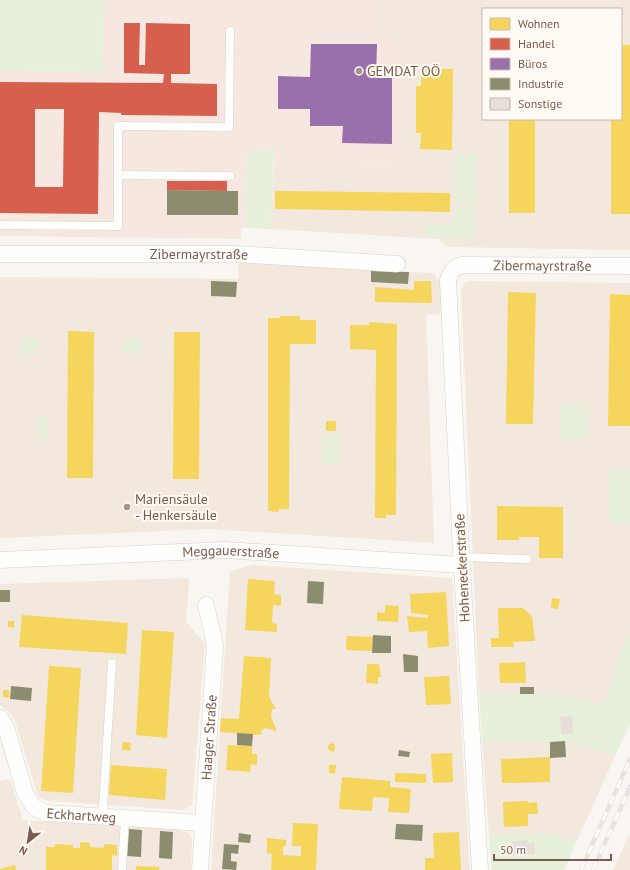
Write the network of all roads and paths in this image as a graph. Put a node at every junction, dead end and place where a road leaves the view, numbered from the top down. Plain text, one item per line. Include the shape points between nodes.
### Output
1 (230, 31) dead end
2 (118, 175) junction
3 (230, 176) dead end
4 (0, 226) edge
5 (0, 254) edge
6 (397, 264) dead end
7 (630, 266) edge
8 (455, 267) joint
9 (527, 559) dead end
10 (0, 560) edge
11 (461, 561) junction
12 (206, 605) dead end
13 (112, 663) dead end
14 (0, 718) edge
15 (103, 807) dead end
16 (125, 818) junction
17 (202, 823) junction
18 (122, 870) edge
19 (200, 870) edge
20 (480, 870) edge

1 - 2 lane via 229,127 118,126
2 - 3 lane
2 - 4 lane via 118,226
5 - 6 street, Zibermayrstraße via 236,254
7 - 8 street, Zibermayrstraße
8 - 11 street, Hoheneckerstraße via 448,280
9 - 11 lane
10 - 11 street, Meggauerstraße via 225,550
11 - 20 street, Hoheneckerstraße
12 - 17 street, Haager Straße via 215,645
13 - 15 lane
14 - 16 street, Eckhartweg via 6,727 25,793 34,807 46,813
16 - 17 street, Eckhartweg
16 - 18 lane
17 - 19 street, Haager Straße

